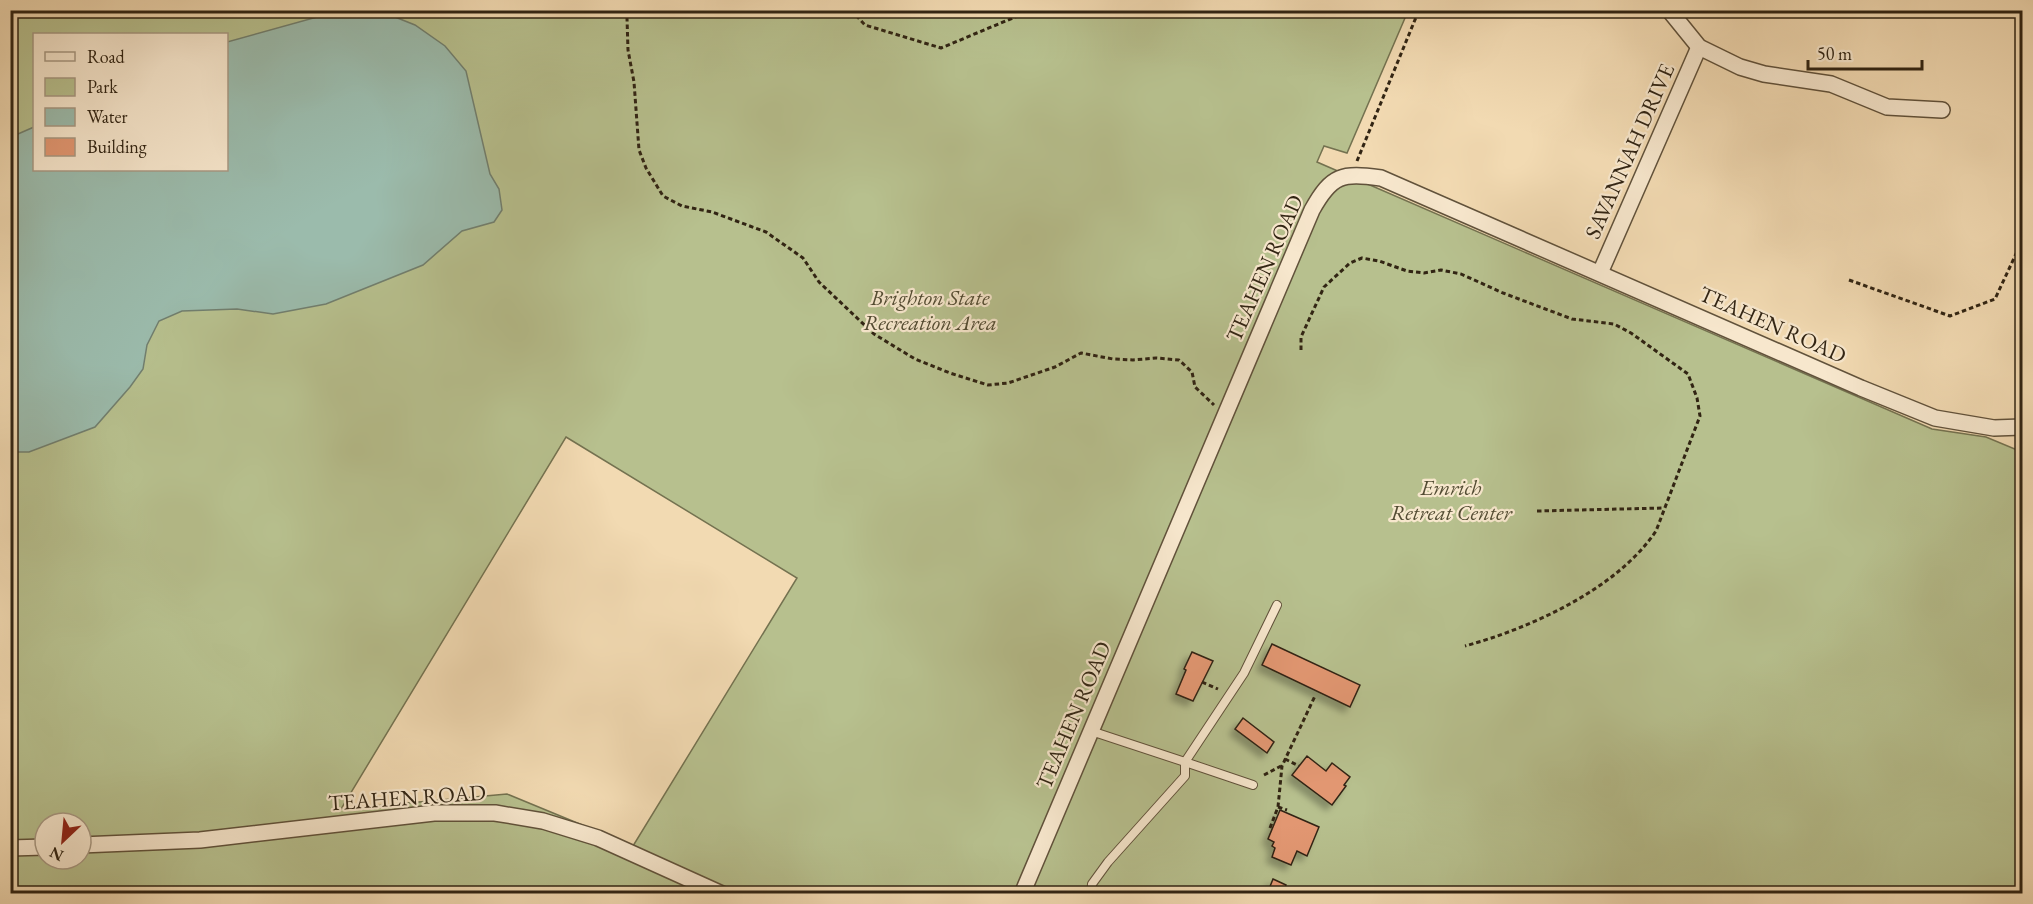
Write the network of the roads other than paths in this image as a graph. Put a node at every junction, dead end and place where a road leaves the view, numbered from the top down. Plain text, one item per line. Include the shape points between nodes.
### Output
1 (1670, 10) edge
2 (1699, 47) junction
3 (1942, 110) dead end
4 (1600, 273) junction
5 (2022, 427) edge
6 (1277, 605) dead end
7 (1091, 731) junction
8 (1185, 762) junction
9 (1253, 785) dead end
10 (93, 844) edge
11 (33, 847) edge
12 (10, 848) edge
13 (722, 894) edge
14 (1022, 894) edge
15 (1091, 894) edge

1 - 2 street
2 - 3 street via 1740,67 1831,84 1887,107
2 - 4 street, SAVANNAH DRIVE
4 - 5 street, TEAHEN ROAD via 1935,418 1994,428
4 - 7 street, TEAHEN ROAD via 1381,178 1337,178 1323,190
6 - 8 lane via 1244,673
7 - 8 lane
7 - 14 street, TEAHEN ROAD
8 - 9 lane
8 - 15 lane via 1185,776 1108,862 1092,884
10 - 13 street, TEAHEN ROAD via 200,840 434,813 495,813 543,820 598,838
11 - 12 street

